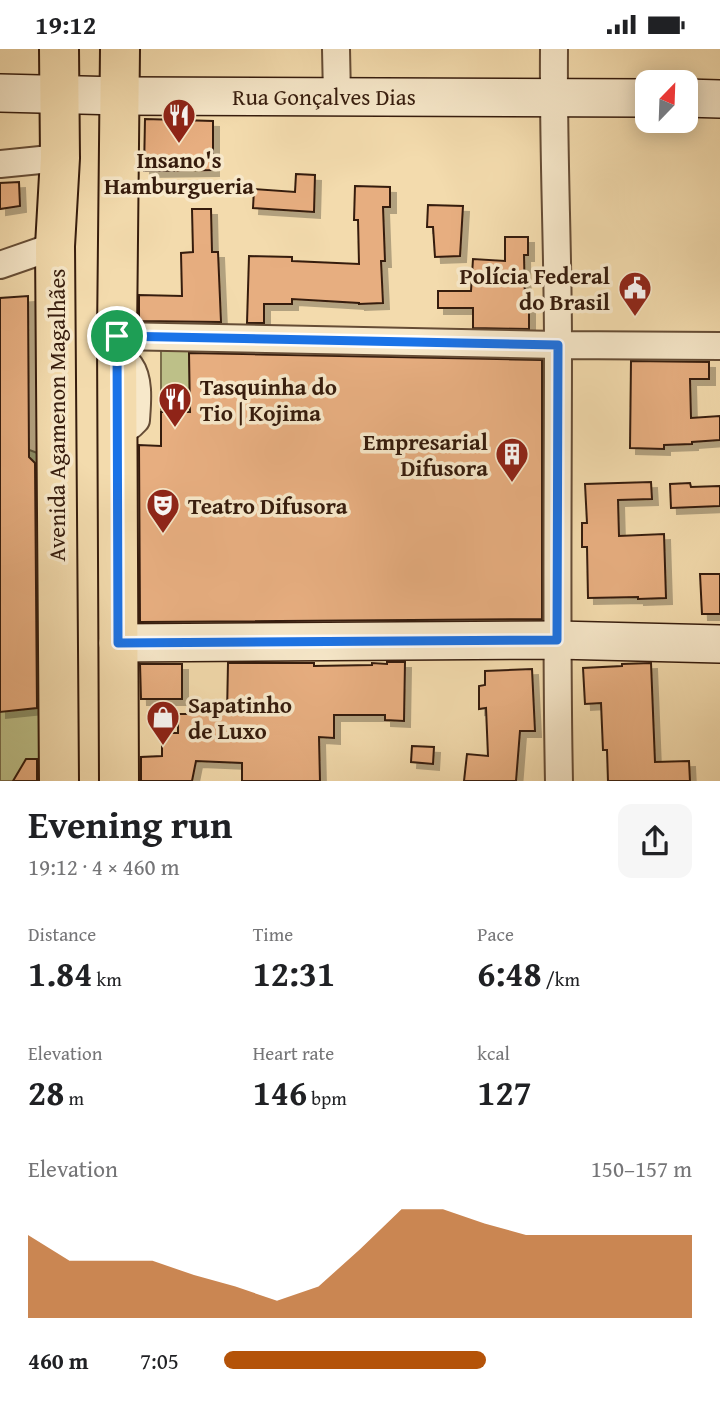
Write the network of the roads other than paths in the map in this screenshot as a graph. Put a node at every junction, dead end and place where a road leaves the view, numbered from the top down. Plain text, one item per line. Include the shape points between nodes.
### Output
1 (59, 49) edge
2 (120, 49) edge
3 (336, 49) edge
4 (554, 49) edge
5 (0, 93) edge
6 (59, 93) junction
7 (121, 96) junction
8 (337, 96) junction
9 (554, 97) junction
10 (635, 98) edge
11 (698, 98) edge
12 (720, 99) edge
13 (60, 158) junction
14 (0, 164) edge
15 (55, 246) junction
16 (0, 265) edge
17 (558, 345) junction
18 (117, 346) junction
19 (720, 347) edge
20 (557, 640) junction
21 (118, 643) junction
22 (720, 644) edge
23 (59, 781) edge
24 (119, 781) edge
25 (559, 781) edge

1 - 6 main road, Avenida Agamenon Magalhães
2 - 7 main road
3 - 8 street
4 - 9 street
5 - 6 street, Rua Gonçalves Dias
6 - 7 street, Rua Gonçalves Dias
6 - 13 main road, Avenida Agamenon Magalhães
7 - 8 street, Rua Gonçalves Dias
7 - 18 main road
8 - 9 street, Rua Gonçalves Dias
9 - 10 street, Rua Gonçalves Dias
9 - 17 street
11 - 12 street
13 - 14 street
13 - 15 main road, Avenida Agamenon Magalhães
15 - 16 street
15 - 23 main road, Avenida Agamenon Magalhães
17 - 18 street
17 - 19 street
17 - 20 street
18 - 21 main road
20 - 21 street
20 - 22 street
20 - 25 street
21 - 24 main road

